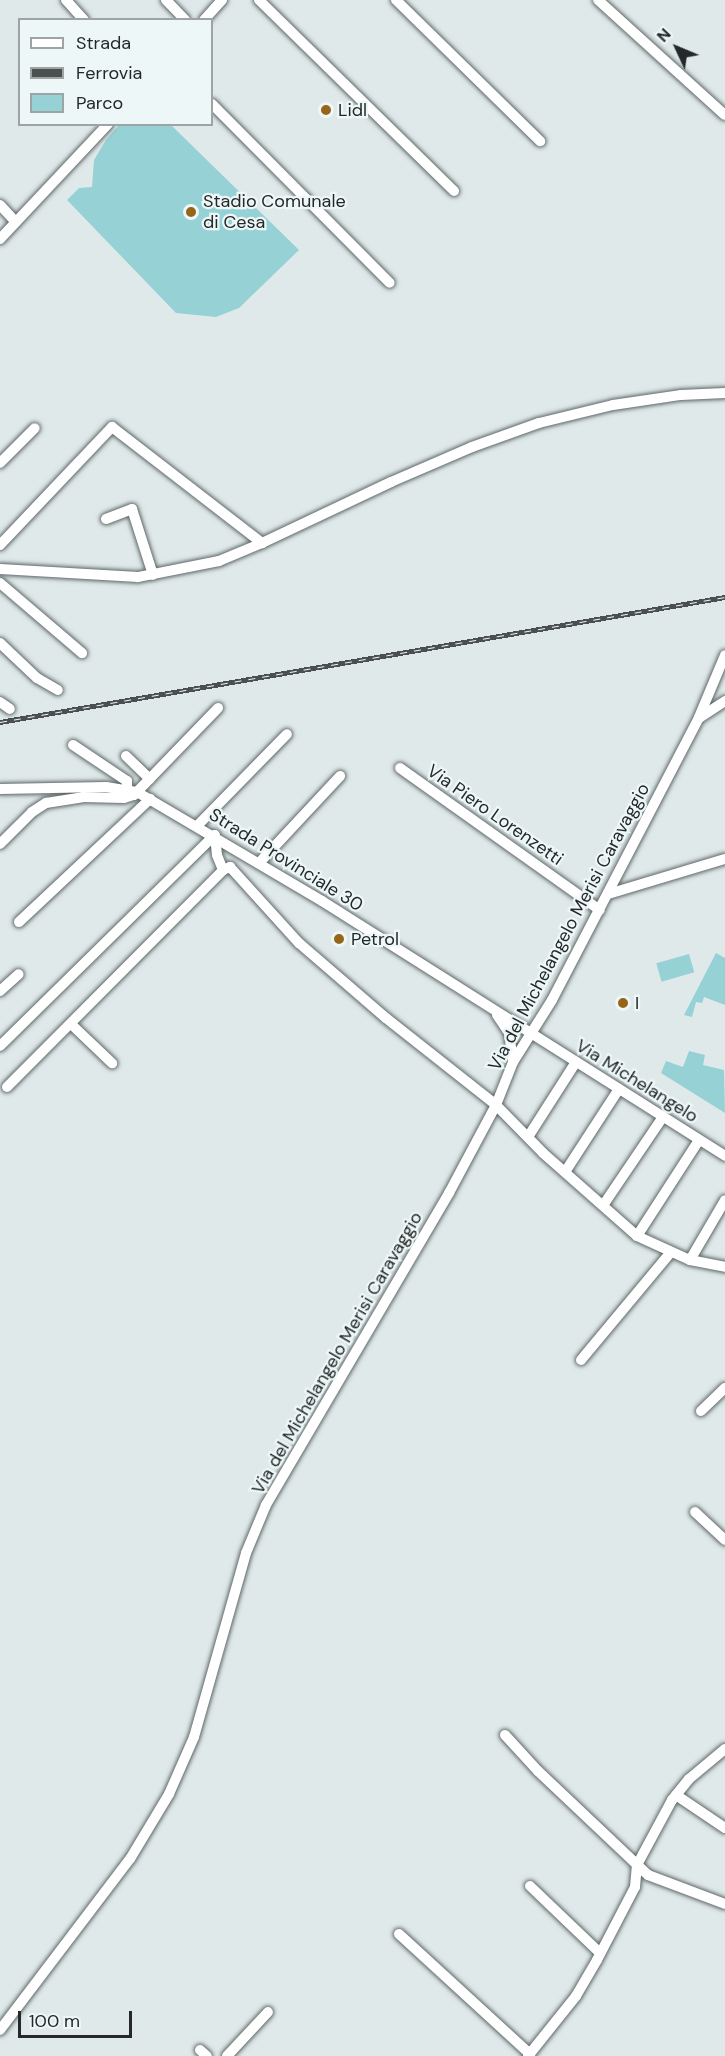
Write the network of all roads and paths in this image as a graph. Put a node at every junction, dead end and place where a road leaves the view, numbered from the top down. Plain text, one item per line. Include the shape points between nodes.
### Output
1 (66, 0) edge
2 (166, 0) edge
3 (222, 0) edge
4 (259, 0) edge
5 (396, 0) edge
6 (598, 0) edge
7 (82, 18) edge
8 (183, 18) edge
9 (206, 18) edge
10 (213, 105) edge
11 (725, 115) edge
12 (106, 126) edge
13 (540, 141) dead end
14 (454, 191) dead end
15 (0, 205) edge
16 (16, 222) junction
17 (0, 238) edge
18 (390, 283) dead end
19 (725, 393) edge
20 (35, 428) dead end
21 (0, 463) edge
22 (106, 519) dead end
23 (262, 543) junction
24 (0, 545) edge
25 (0, 569) edge
26 (153, 575) junction
27 (0, 583) edge
28 (0, 643) edge
29 (82, 653) dead end
30 (725, 655) edge
31 (58, 690) dead end
32 (725, 701) edge
33 (0, 702) edge
34 (218, 708) dead end
35 (10, 709) dead end
36 (699, 718) junction
37 (287, 734) dead end
38 (73, 745) dead end
39 (126, 756) dead end
40 (400, 768) dead end
41 (340, 776) dead end
42 (150, 779) junction
43 (0, 789) edge
44 (132, 790) junction
45 (150, 799) junction
46 (198, 825) junction
47 (215, 835) junction
48 (0, 844) edge
49 (725, 859) edge
50 (259, 863) junction
51 (223, 870) junction
52 (608, 894) junction
53 (600, 910) junction
54 (19, 922) dead end
55 (19, 974) dead end
56 (0, 991) edge
57 (493, 1010) junction
58 (71, 1024) junction
59 (532, 1034) junction
60 (0, 1046) edge
61 (513, 1062) junction
62 (576, 1062) junction
63 (112, 1063) dead end
64 (8, 1087) dead end
65 (619, 1089) junction
66 (496, 1105) junction
67 (663, 1117) junction
68 (528, 1137) junction
69 (699, 1140) junction
70 (725, 1156) edge
71 (565, 1172) junction
72 (725, 1200) edge
73 (604, 1204) junction
74 (637, 1236) junction
75 (670, 1253) junction
76 (690, 1260) junction
77 (725, 1267) edge
78 (581, 1360) dead end
79 (725, 1388) edge
80 (701, 1411) dead end
81 (695, 1512) dead end
82 (725, 1540) edge
83 (505, 1735) dead end
84 (725, 1749) edge
85 (676, 1795) junction
86 (725, 1828) edge
87 (637, 1865) junction
88 (530, 1886) dead end
89 (725, 1904) edge
90 (399, 1934) dead end
91 (600, 1953) junction
92 (268, 2012) dead end
93 (0, 2030) edge
94 (529, 2055) edge
95 (227, 2056) edge

1 - 7 street
2 - 8 street
3 - 9 street
4 - 14 street
5 - 13 street
6 - 11 street
10 - 18 street
12 - 16 street
15 - 16 street
16 - 17 street
19 - 23 street via 681,394 539,423 411,473
20 - 21 street
22 - 26 street via 132,509
23 - 24 street via 112,427
23 - 26 street via 219,561
25 - 26 street
27 - 29 street
28 - 31 street via 37,678
30 - 36 street
32 - 36 street, Via del Michelangelo Merisi Caravaggio
33 - 35 street
34 - 42 street
36 - 52 street, Via del Michelangelo Merisi Caravaggio
37 - 46 street
38 - 44 street via 126,781
39 - 42 street
40 - 53 street, Via Piero Lorenzetti
41 - 50 street
42 - 44 street
43 - 44 street, Strada Provinciale 30
44 - 45 street, Strada Provinciale 30
44 - 48 street via 124,798 83,797 46,803
45 - 46 street, Strada Provinciale 30
45 - 54 street
46 - 47 street, Strada Provinciale 30
47 - 50 street, Strada Provinciale 30
47 - 51 street via 216,855
47 - 60 street
49 - 52 street
50 - 57 street, Strada Provinciale 30
51 - 58 street
51 - 66 street via 230,867 299,943
52 - 53 street, Via del Michelangelo Merisi Caravaggio
53 - 59 street, Via del Michelangelo Merisi Caravaggio
55 - 56 street
57 - 59 street, Strada Provinciale 30
57 - 61 street via 509,1033
58 - 63 street
58 - 64 street
59 - 61 street, Via del Michelangelo Merisi Caravaggio
59 - 62 street, Via Michelangelo
61 - 66 street, Via del Michelangelo Merisi Caravaggio
62 - 65 street, Via Michelangelo
62 - 68 street
65 - 67 street, Via Michelangelo
65 - 71 street
66 - 68 street
66 - 93 street, Via del Michelangelo Merisi Caravaggio via 438,1212 266,1505 246,1552 194,1737 169,1794 130,1859
67 - 69 street, Via Michelangelo
67 - 73 street
68 - 71 street
69 - 70 street, Via Michelangelo
69 - 74 street
71 - 73 street
72 - 76 street
73 - 74 street
74 - 75 street
75 - 76 street
75 - 78 street
76 - 77 street
79 - 80 street
81 - 82 street
83 - 87 street via 538,1772
84 - 85 street
85 - 86 street
85 - 87 street
87 - 89 street via 648,1875
87 - 91 street via 635,1887
88 - 91 street
90 - 94 street
91 - 94 street via 576,1996
92 - 95 street

